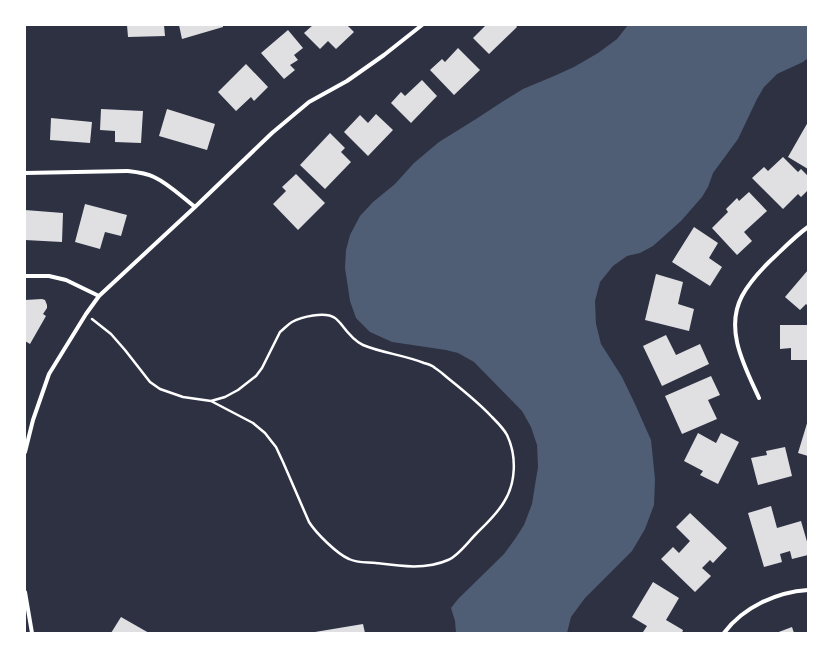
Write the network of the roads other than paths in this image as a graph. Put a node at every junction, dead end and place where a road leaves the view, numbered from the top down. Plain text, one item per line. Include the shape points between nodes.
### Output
1 (422, 25) edge
2 (25, 173) edge
3 (195, 207) junction
4 (808, 227) edge
5 (25, 276) edge
6 (99, 296) junction
7 (759, 398) dead end
8 (25, 452) edge
9 (808, 590) edge
10 (25, 592) edge
11 (32, 633) edge
12 (724, 633) edge

1 - 3 street via 347,81 309,102 272,133
2 - 3 street via 127,170 143,173 165,183
3 - 6 street
4 - 7 street via 753,279 736,310 738,346
5 - 6 street via 49,276 66,280
6 - 8 street via 49,374
9 - 12 street via 777,596 762,602 736,620
10 - 11 street

